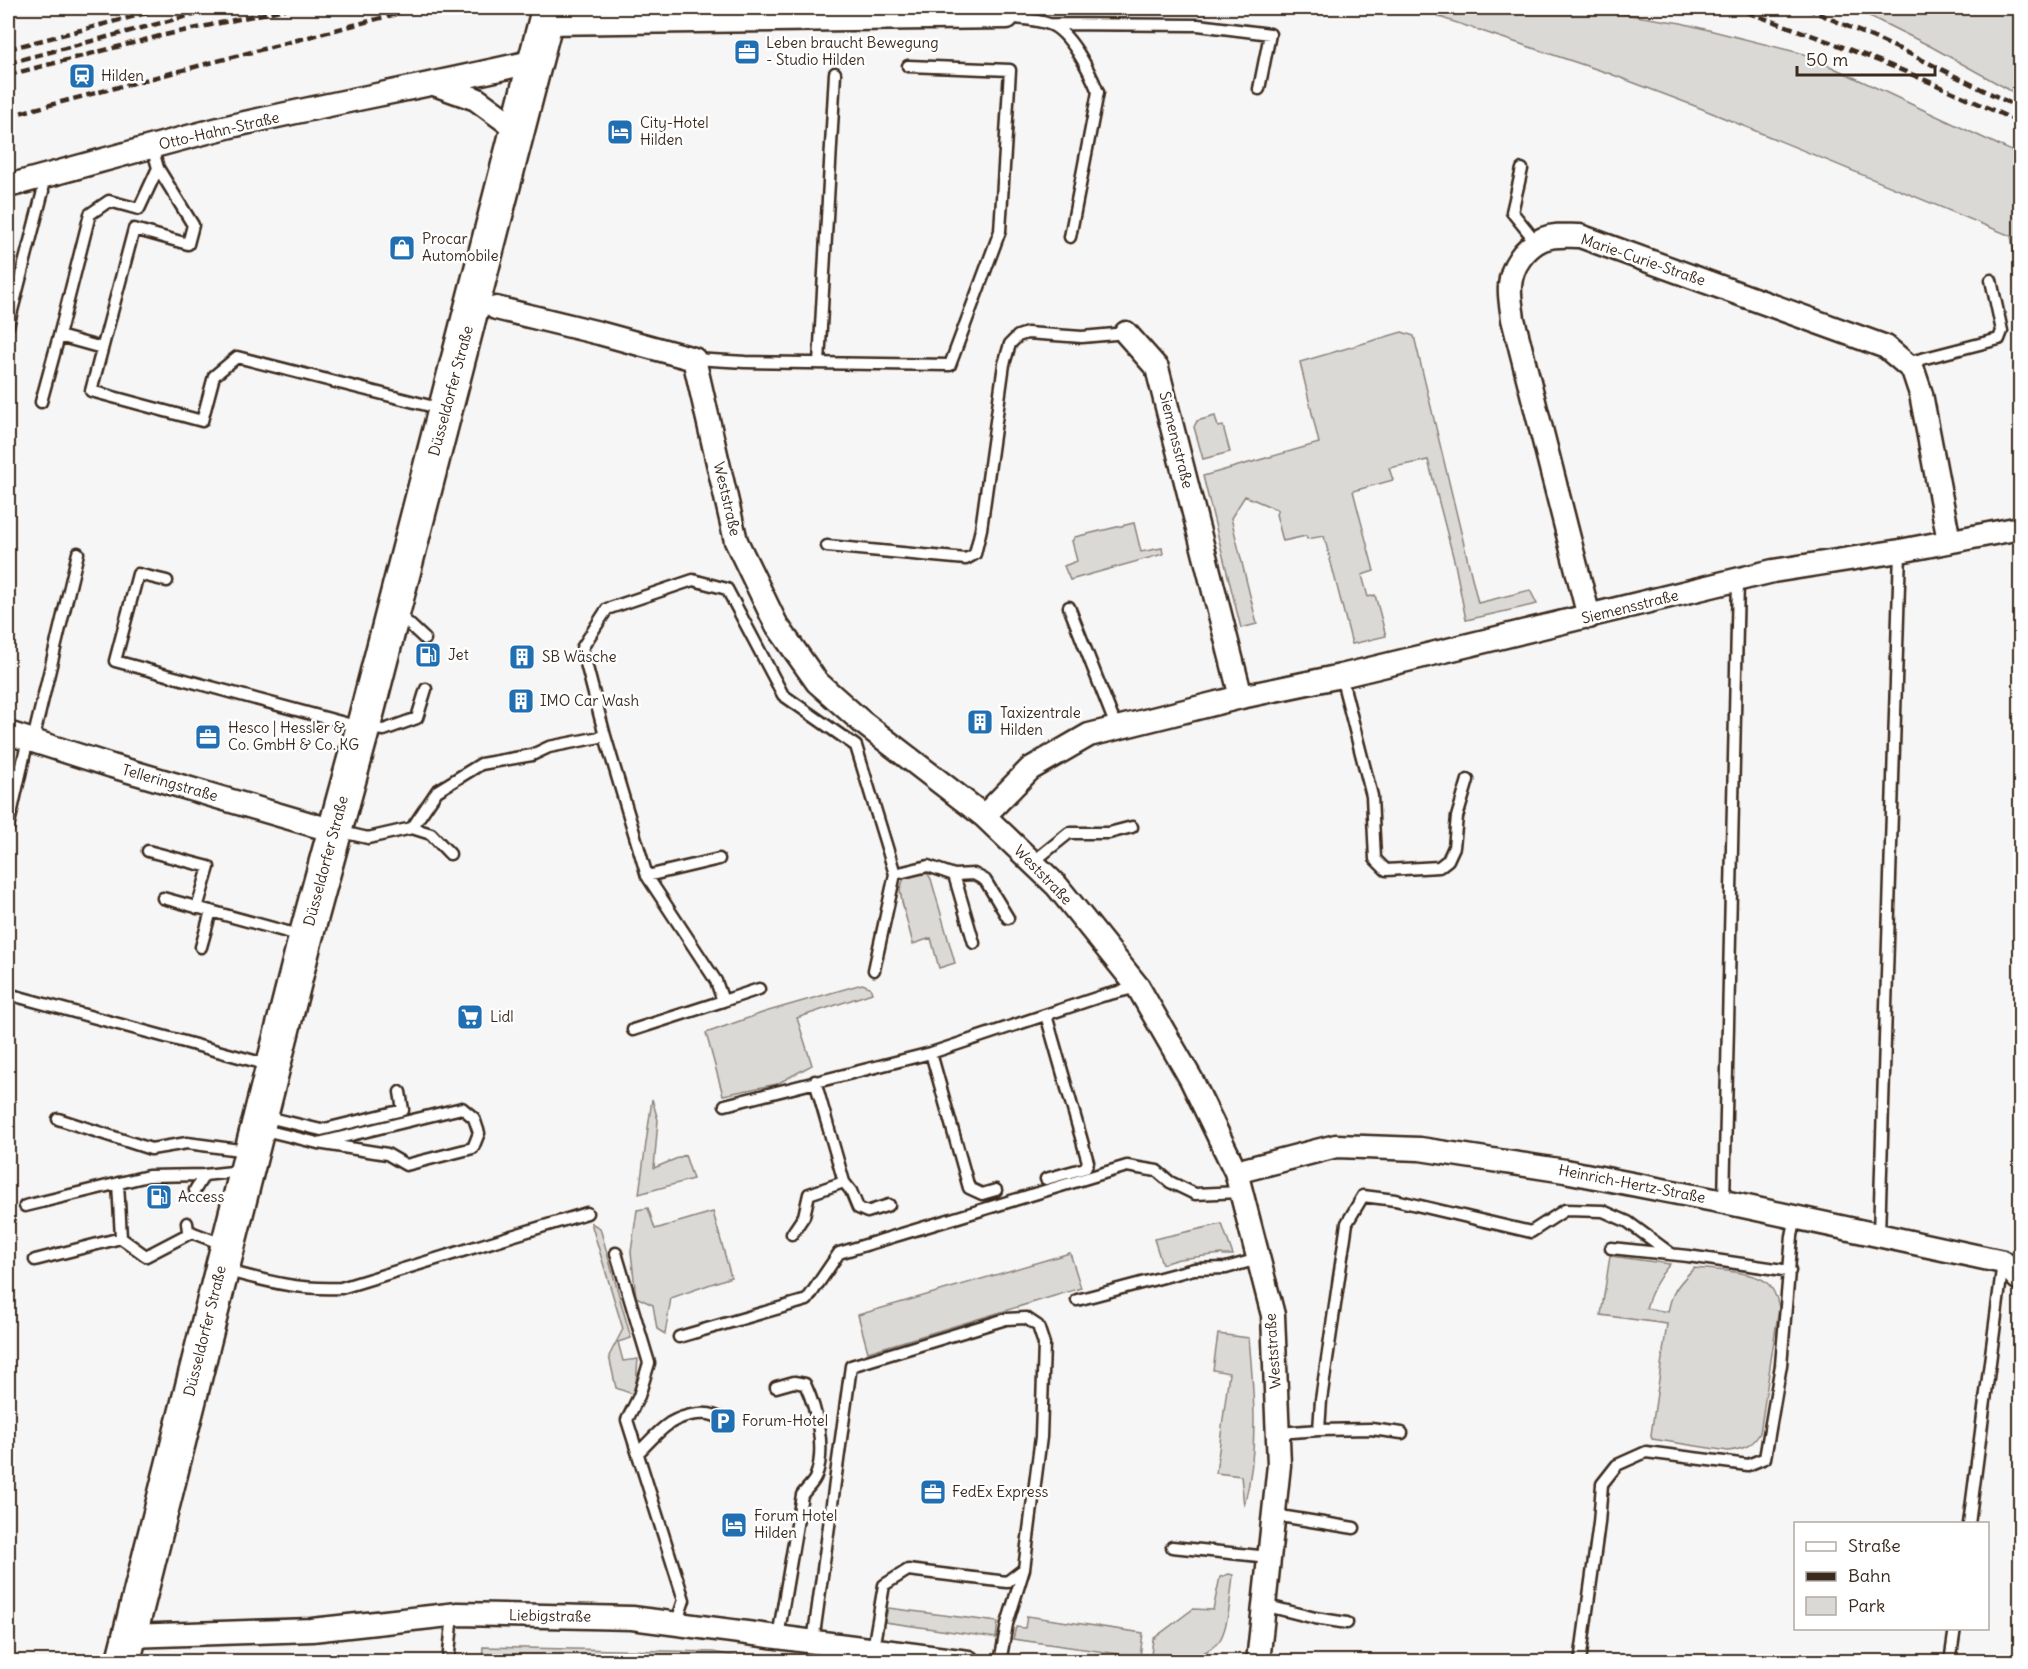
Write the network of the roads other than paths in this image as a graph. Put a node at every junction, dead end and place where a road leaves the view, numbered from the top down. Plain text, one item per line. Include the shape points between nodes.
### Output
1 (547, 15) edge
2 (1006, 16) joint
3 (1049, 24) junction
4 (535, 61) junction
5 (908, 66) dead end
6 (835, 73) dead end
7 (433, 83) junction
8 (1259, 89) dead end
9 (517, 129) junction
10 (155, 157) junction
11 (1522, 169) dead end
12 (40, 177) junction
13 (8, 186) edge
14 (139, 209) junction
15 (134, 229) junction
16 (1070, 237) dead end
17 (1537, 243) junction
18 (1991, 280) dead end
19 (496, 308) dead end
20 (8, 326) edge
21 (1126, 333) joint
22 (59, 336) junction
23 (102, 348) junction
24 (694, 359) junction
25 (819, 363) junction
26 (1906, 363) junction
27 (41, 402) dead end
28 (447, 410) junction
29 (2020, 528) edge
30 (1949, 541) junction
31 (827, 546) dead end
32 (1900, 550) junction
33 (78, 553) dead end
34 (167, 581) dead end
35 (1738, 581) junction
36 (1069, 607) dead end
37 (393, 615) junction
38 (1589, 617) junction
39 (425, 639) dead end
40 (1341, 676) junction
41 (426, 689) dead end
42 (1241, 697) junction
43 (363, 728) junction
44 (1117, 729) junction
45 (605, 736) junction
46 (23, 737) edge
47 (1468, 780) dead end
48 (984, 816) junction
49 (1132, 827) dead end
50 (8, 828) edge
51 (412, 828) junction
52 (334, 831) junction
53 (148, 850) dead end
54 (450, 854) dead end
55 (719, 859) dead end
56 (1033, 862) junction
57 (895, 874) junction
58 (954, 875) junction
59 (647, 876) junction
60 (163, 898) dead end
61 (197, 908) junction
62 (211, 911) junction
63 (1008, 918) dead end
64 (306, 936) junction
65 (974, 943) dead end
66 (201, 947) dead end
67 (874, 970) dead end
68 (1138, 987) junction
69 (759, 989) dead end
70 (8, 994) edge
71 (723, 1001) junction
72 (1046, 1015) junction
73 (633, 1030) dead end
74 (931, 1053) junction
75 (273, 1066) junction
76 (815, 1081) junction
77 (400, 1092) dead end
78 (725, 1105) dead end
79 (58, 1119) dead end
80 (253, 1141) junction
81 (318, 1143) junction
82 (204, 1175) junction
83 (1046, 1179) dead end
84 (844, 1182) junction
85 (1239, 1182) junction
86 (118, 1183) junction
87 (195, 1190) dead end
88 (996, 1190) dead end
89 (1724, 1202) junction
90 (889, 1205) dead end
91 (25, 1206) dead end
92 (587, 1214) dead end
93 (1796, 1217) junction
94 (792, 1234) dead end
95 (1879, 1235) junction
96 (121, 1238) junction
97 (1611, 1248) dead end
98 (616, 1253) dead end
99 (1670, 1253) junction
100 (223, 1257) junction
101 (35, 1260) dead end
102 (1258, 1260) junction
103 (1790, 1271) junction
104 (2014, 1272) edge
105 (1077, 1300) dead end
106 (679, 1337) dead end
107 (776, 1387) dead end
108 (723, 1421) dead end
109 (1319, 1430) junction
110 (1278, 1433) junction
111 (1402, 1433) dead end
112 (638, 1453) junction
113 (1274, 1515) junction
114 (1969, 1522) edge
115 (1354, 1528) dead end
116 (1172, 1547) dead end
117 (1269, 1557) junction
118 (1024, 1569) junction
119 (1264, 1605) junction
120 (453, 1615) junction
121 (1347, 1623) dead end
122 (676, 1624) junction
123 (1955, 1630) edge
124 (778, 1637) junction
125 (813, 1642) junction
126 (126, 1649) edge
127 (873, 1649) junction
128 (448, 1662) edge
129 (968, 1662) edge
130 (1000, 1662) edge
131 (1258, 1662) edge
132 (1580, 1662) edge
133 (1950, 1662) edge

1 - 2 street
1 - 4 main road, Düsseldorfer Straße
2 - 3 lane
3 - 8 lane via 1198,25 1269,34
3 - 16 lane via 1061,30 1072,44 1098,92
4 - 7 street, Otto-Hahn-Straße
4 - 9 main road, Düsseldorfer Straße
5 - 25 lane via 1010,70 1000,231 950,364
6 - 25 lane
7 - 9 street via 476,99
7 - 10 street, Otto-Hahn-Straße via 224,128
9 - 28 main road, Düsseldorfer Straße
10 - 12 street, Otto-Hahn-Straße
10 - 14 lane
10 - 15 lane via 193,225 188,244
11 - 17 lane via 1512,212
12 - 13 street, Otto-Hahn-Straße
12 - 20 lane via 43,191
14 - 15 lane
14 - 22 lane via 109,201 90,213
15 - 23 lane
17 - 26 street, Marie-Curie-Straße via 1561,235 1580,236 1886,347
17 - 38 street, Marie-Curie-Straße via 1512,269 1514,319
18 - 26 lane via 2002,331 1999,339
19 - 24 street
21 - 31 lane via 1082,337 1027,333 1010,344 975,554 966,559
21 - 42 street, Siemensstraße via 1157,368
22 - 23 lane
22 - 27 lane
23 - 28 lane via 91,391 202,421 214,376 237,357
24 - 25 lane
24 - 48 street, Weststraße via 736,541 776,624 817,682 862,722
26 - 30 street, Marie-Curie-Straße via 1913,370 1921,394
28 - 37 main road, Düsseldorfer Straße
29 - 30 street, Siemensstraße
30 - 32 street, Siemensstraße
32 - 35 street, Siemensstraße via 1773,571
32 - 95 lane
33 - 46 lane
34 - 43 lane via 138,574 115,661
35 - 38 street, Siemensstraße
35 - 89 lane
36 - 44 lane
37 - 39 lane
37 - 43 main road, Düsseldorfer Straße
38 - 40 street, Siemensstraße
40 - 42 street, Siemensstraße
40 - 47 lane via 1372,796 1375,859 1386,870 1439,867 1448,860
41 - 43 lane via 417,718 384,730
42 - 44 street, Siemensstraße
43 - 52 main road, Düsseldorfer Straße
44 - 48 street, Siemensstraße via 1089,735 1030,769
45 - 51 lane via 481,764 438,791
45 - 57 lane via 582,648 607,609 693,580 726,589 783,695 856,746
45 - 59 lane
46 - 50 lane
46 - 52 street, Telleringstraße
48 - 56 street, Weststraße
49 - 56 lane via 1108,832 1070,832
51 - 52 lane via 368,838
51 - 54 lane via 431,834
52 - 64 main road, Düsseldorfer Straße
53 - 61 lane via 209,867
55 - 59 lane
56 - 68 street, Weststraße
57 - 58 lane via 928,866
57 - 67 lane
58 - 63 lane via 974,874 985,880
58 - 65 lane
59 - 71 lane via 716,981
60 - 61 lane
61 - 62 lane
62 - 64 lane
62 - 66 lane
64 - 75 main road, Düsseldorfer Straße
68 - 72 lane
68 - 85 street, Weststraße via 1191,1079
69 - 71 lane
70 - 75 lane
71 - 73 lane
72 - 74 lane
72 - 83 lane via 1088,1162 1085,1168
74 - 76 lane
74 - 88 lane via 969,1188 982,1194
75 - 80 main road, Düsseldorfer Straße
76 - 78 lane
76 - 84 lane
77 - 80 lane via 403,1110
79 - 80 lane via 151,1149 187,1143
80 - 81 lane
80 - 82 lane
80 - 100 main road, Düsseldorfer Straße
81 - 81 lane via 462,1108 474,1118 479,1132 473,1148 406,1165 387,1154
82 - 86 lane via 148,1176
82 - 87 lane
84 - 90 lane via 858,1208 867,1212
84 - 94 lane via 809,1194 804,1216
85 - 89 street, Heinrich-Hertz-Straße via 1336,1146 1420,1149 1565,1171
85 - 102 street, Weststraße
85 - 106 lane via 1195,1194 1157,1171 1127,1166 839,1253 807,1300
86 - 91 lane
86 - 96 lane
89 - 93 street, Heinrich-Hertz-Straße
92 - 100 lane via 341,1288 279,1285
93 - 95 street, Heinrich-Hertz-Straße
93 - 103 lane
95 - 104 street, Heinrich-Hertz-Straße
96 - 100 lane via 146,1256 189,1228
96 - 101 lane
97 - 99 lane
98 - 112 lane via 649,1363 639,1396 625,1418
99 - 103 lane
99 - 109 lane via 1628,1222 1603,1211 1565,1210 1531,1232 1363,1196 1347,1223
100 - 126 main road, Düsseldorfer Straße
102 - 105 lane via 1226,1268 1194,1269
102 - 110 street, Weststraße via 1273,1315
103 - 132 lane via 1781,1365 1765,1458 1748,1465 1646,1452 1617,1465 1602,1484
104 - 114 lane
107 - 124 lane via 794,1382 805,1384 814,1403 820,1445 816,1478 801,1495
108 - 112 lane via 705,1412 671,1422
109 - 110 lane
109 - 111 lane
110 - 113 street, Weststraße
112 - 122 lane via 684,1600
113 - 115 lane
113 - 117 street, Weststraße
116 - 117 lane
117 - 119 street, Weststraße
118 - 125 lane via 1041,1437 1044,1344 1038,1326 1026,1318 1006,1319 851,1366
118 - 127 lane via 1007,1582 908,1570 884,1585
118 - 130 lane
119 - 121 lane
119 - 131 street, Weststraße
120 - 122 street, Liebigstraße via 632,1618
120 - 126 street, Liebigstraße
120 - 128 lane
122 - 124 street, Liebigstraße
123 - 133 lane
124 - 125 street, Liebigstraße
125 - 127 street, Liebigstraße
127 - 129 street, Liebigstraße

